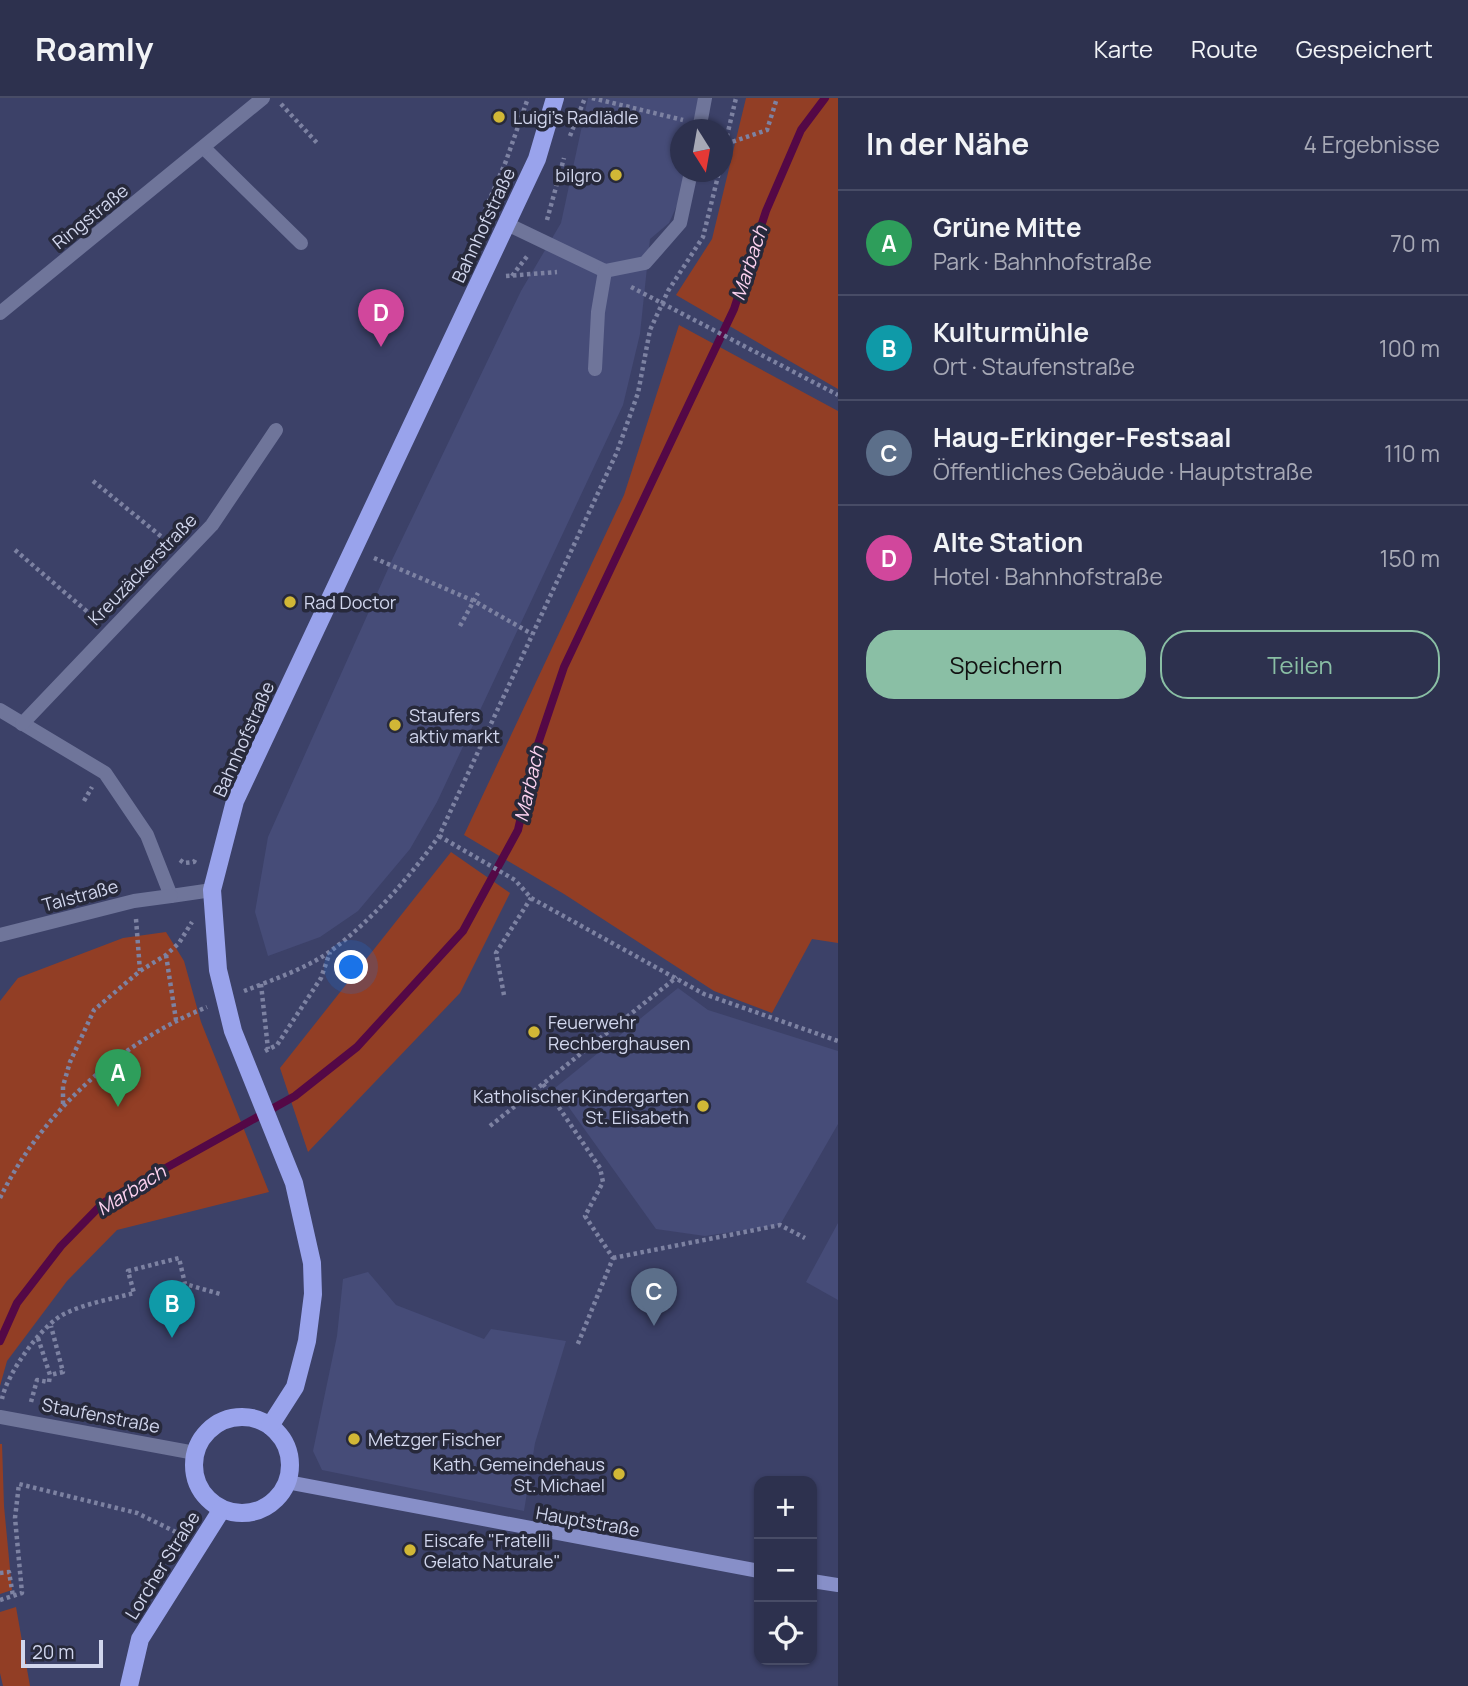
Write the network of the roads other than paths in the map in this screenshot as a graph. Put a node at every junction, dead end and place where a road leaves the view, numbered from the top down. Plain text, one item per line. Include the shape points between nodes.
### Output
1 (263, 98) edge
2 (555, 98) edge
3 (705, 98) edge
4 (701, 119) edge
5 (204, 148) junction
6 (689, 182) edge
7 (507, 224) junction
8 (300, 243) dead end
9 (605, 271) junction
10 (0, 313) edge
11 (595, 369) dead end
12 (276, 430) dead end
13 (0, 710) edge
14 (22, 724) junction
15 (212, 890) junction
16 (171, 896) junction
17 (0, 935) edge
18 (0, 1417) edge
19 (270, 1426) junction
20 (195, 1453) junction
21 (287, 1482) junction
22 (222, 1509) junction
23 (754, 1570) edge
24 (817, 1582) edge
25 (838, 1585) edge
26 (129, 1686) edge

1 - 5 street, Ringstraße
2 - 7 main road, Bahnhofstraße via 537,159
3 - 4 street
5 - 8 street
5 - 10 street, Ringstraße
6 - 9 street via 680,223 645,263
7 - 9 street
7 - 15 main road, Bahnhofstraße via 235,801
9 - 11 street
12 - 14 street, Kreuzäckerstraße via 212,525
13 - 14 street
14 - 16 street via 105,773 147,835
15 - 16 street, Talstraße
15 - 19 main road, Bahnhofstraße via 218,970 233,1031 285,1158 310,1248 313,1294 307,1341 295,1387
16 - 17 street, Talstraße
18 - 20 street, Staufenstraße
19 - 20 main road via 257,1419 226,1419 201,1438
19 - 21 main road via 288,1451
20 - 22 main road via 198,1486
21 - 22 main road via 276,1498 260,1509 241,1513
21 - 23 street, Hauptstraße
22 - 26 main road, Lorcher Straße via 140,1639
24 - 25 street

